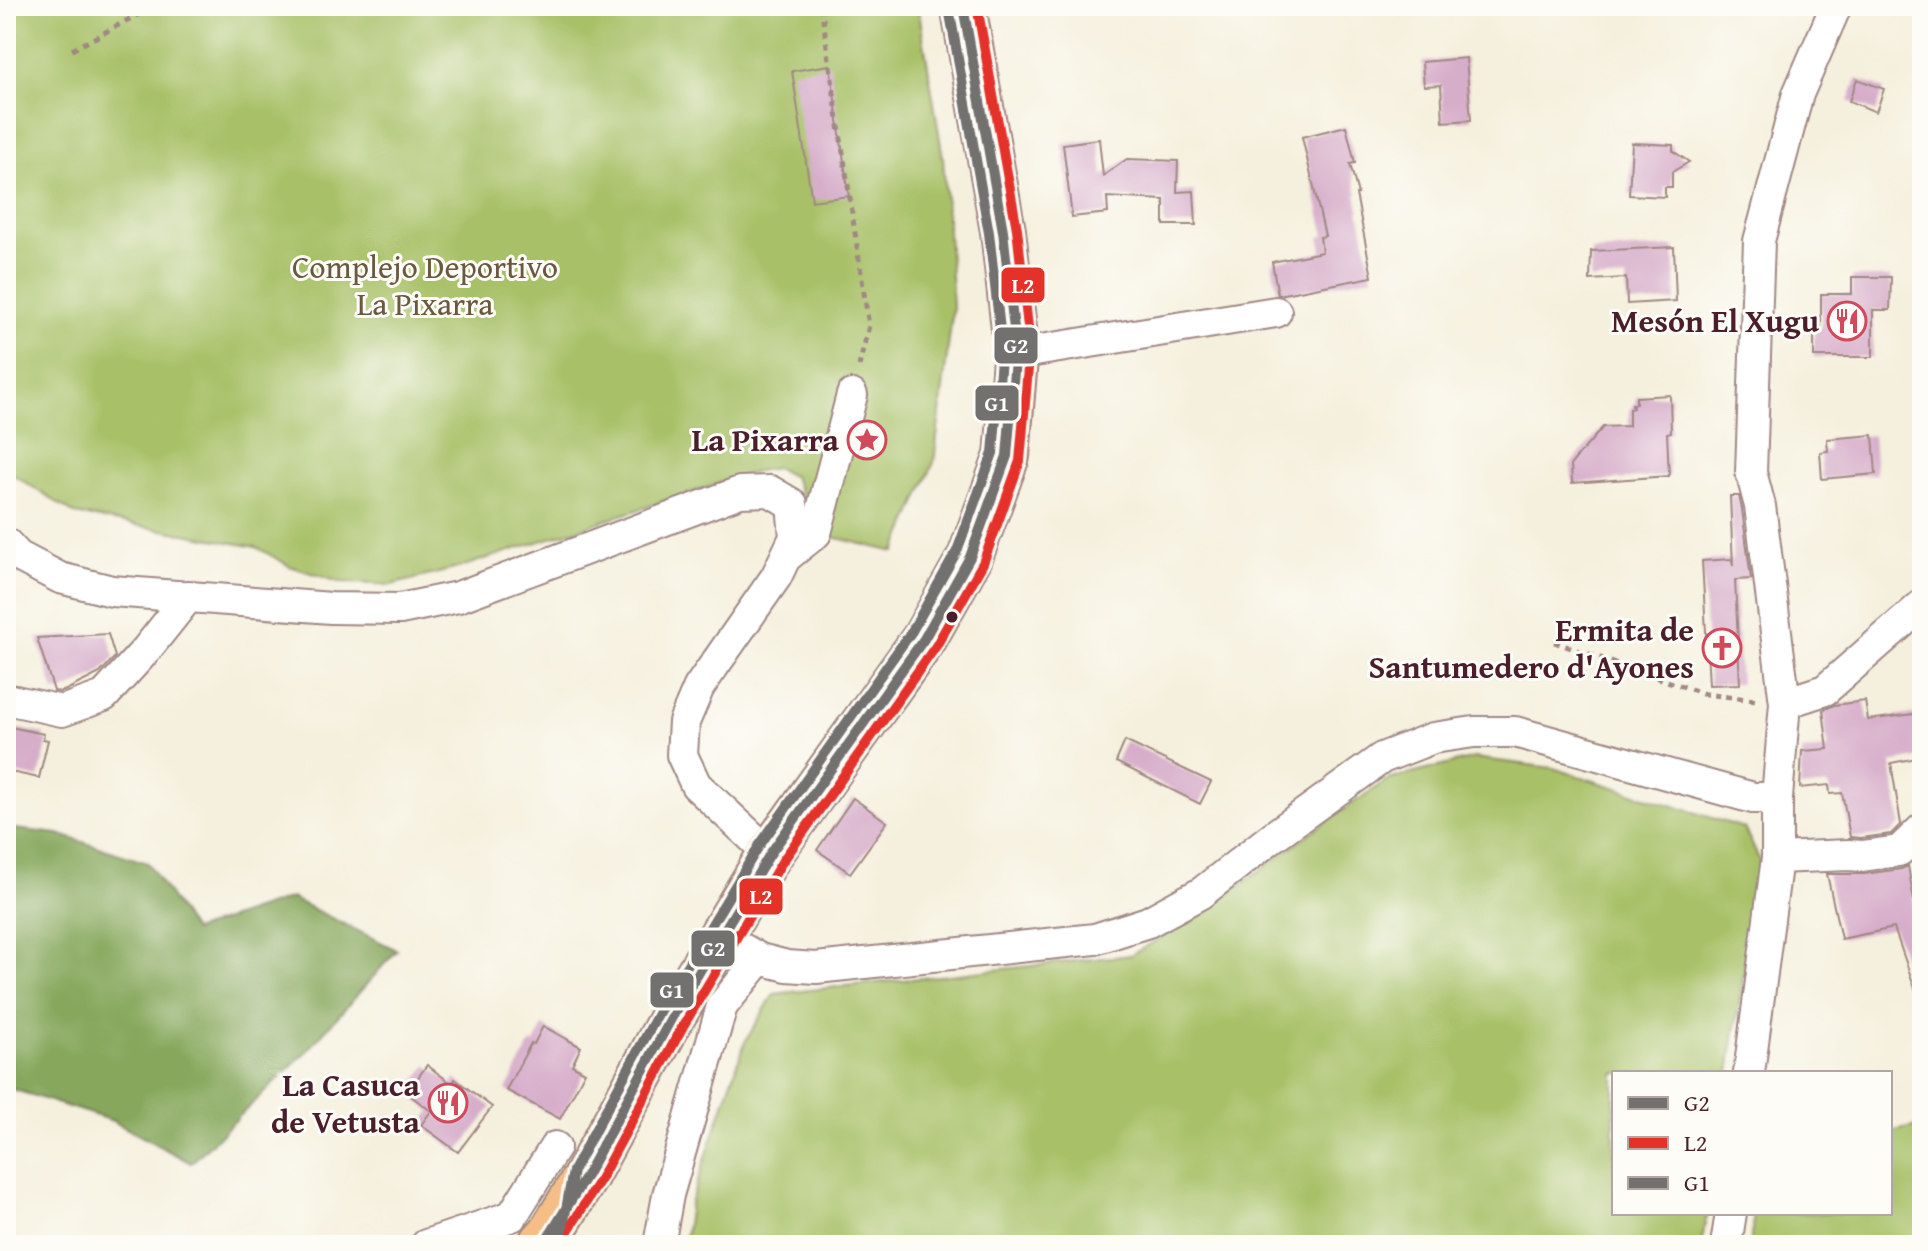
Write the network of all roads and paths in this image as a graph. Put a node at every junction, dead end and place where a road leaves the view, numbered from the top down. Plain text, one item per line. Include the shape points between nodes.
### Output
1 (154, 6) edge
2 (821, 6) edge
3 (963, 6) edge
4 (1836, 6) edge
5 (72, 50) dead end
6 (1276, 312) dead end
7 (1016, 354) junction
8 (852, 395) joint
9 (6, 543) edge
10 (786, 557) junction
11 (189, 596) junction
12 (1922, 605) edge
13 (1554, 642) dead end
14 (6, 699) edge
15 (1785, 703) junction
16 (1777, 798) junction
17 (1922, 829) edge
18 (770, 854) junction
19 (1777, 858) junction
20 (720, 936) junction
21 (760, 959) junction
22 (1749, 1071) edge
23 (555, 1147) dead end
24 (586, 1176) junction
25 (1731, 1215) edge
26 (426, 1245) edge
27 (540, 1245) edge
28 (574, 1245) edge
29 (659, 1245) edge
30 (1726, 1245) edge

1 - 5 path
2 - 8 path via 869,326
3 - 7 highway via 1003,231
4 - 15 street via 1798,94 1759,241 1751,472
6 - 7 street
7 - 18 highway via 1007,456 970,557 924,639
8 - 10 street via 816,533
9 - 11 street via 18,556 60,578 112,591
10 - 11 street via 795,537 792,504 770,491 740,492 458,597 400,609
10 - 18 street via 699,687 684,722 682,755 696,785
11 - 14 street via 104,696 62,711
12 - 15 street via 1825,690
13 - 15 path via 1705,694
15 - 16 street
16 - 19 street
16 - 21 street via 1753,798 1515,732 1433,738 1382,758 1201,893 1148,922 1095,939 816,968
17 - 19 street via 1899,851
18 - 20 highway
19 - 22 street
20 - 21 street
20 - 24 highway
21 - 29 street via 722,1006 668,1195
23 - 26 street via 512,1216
24 - 27 highway
24 - 28 highway
25 - 30 street

